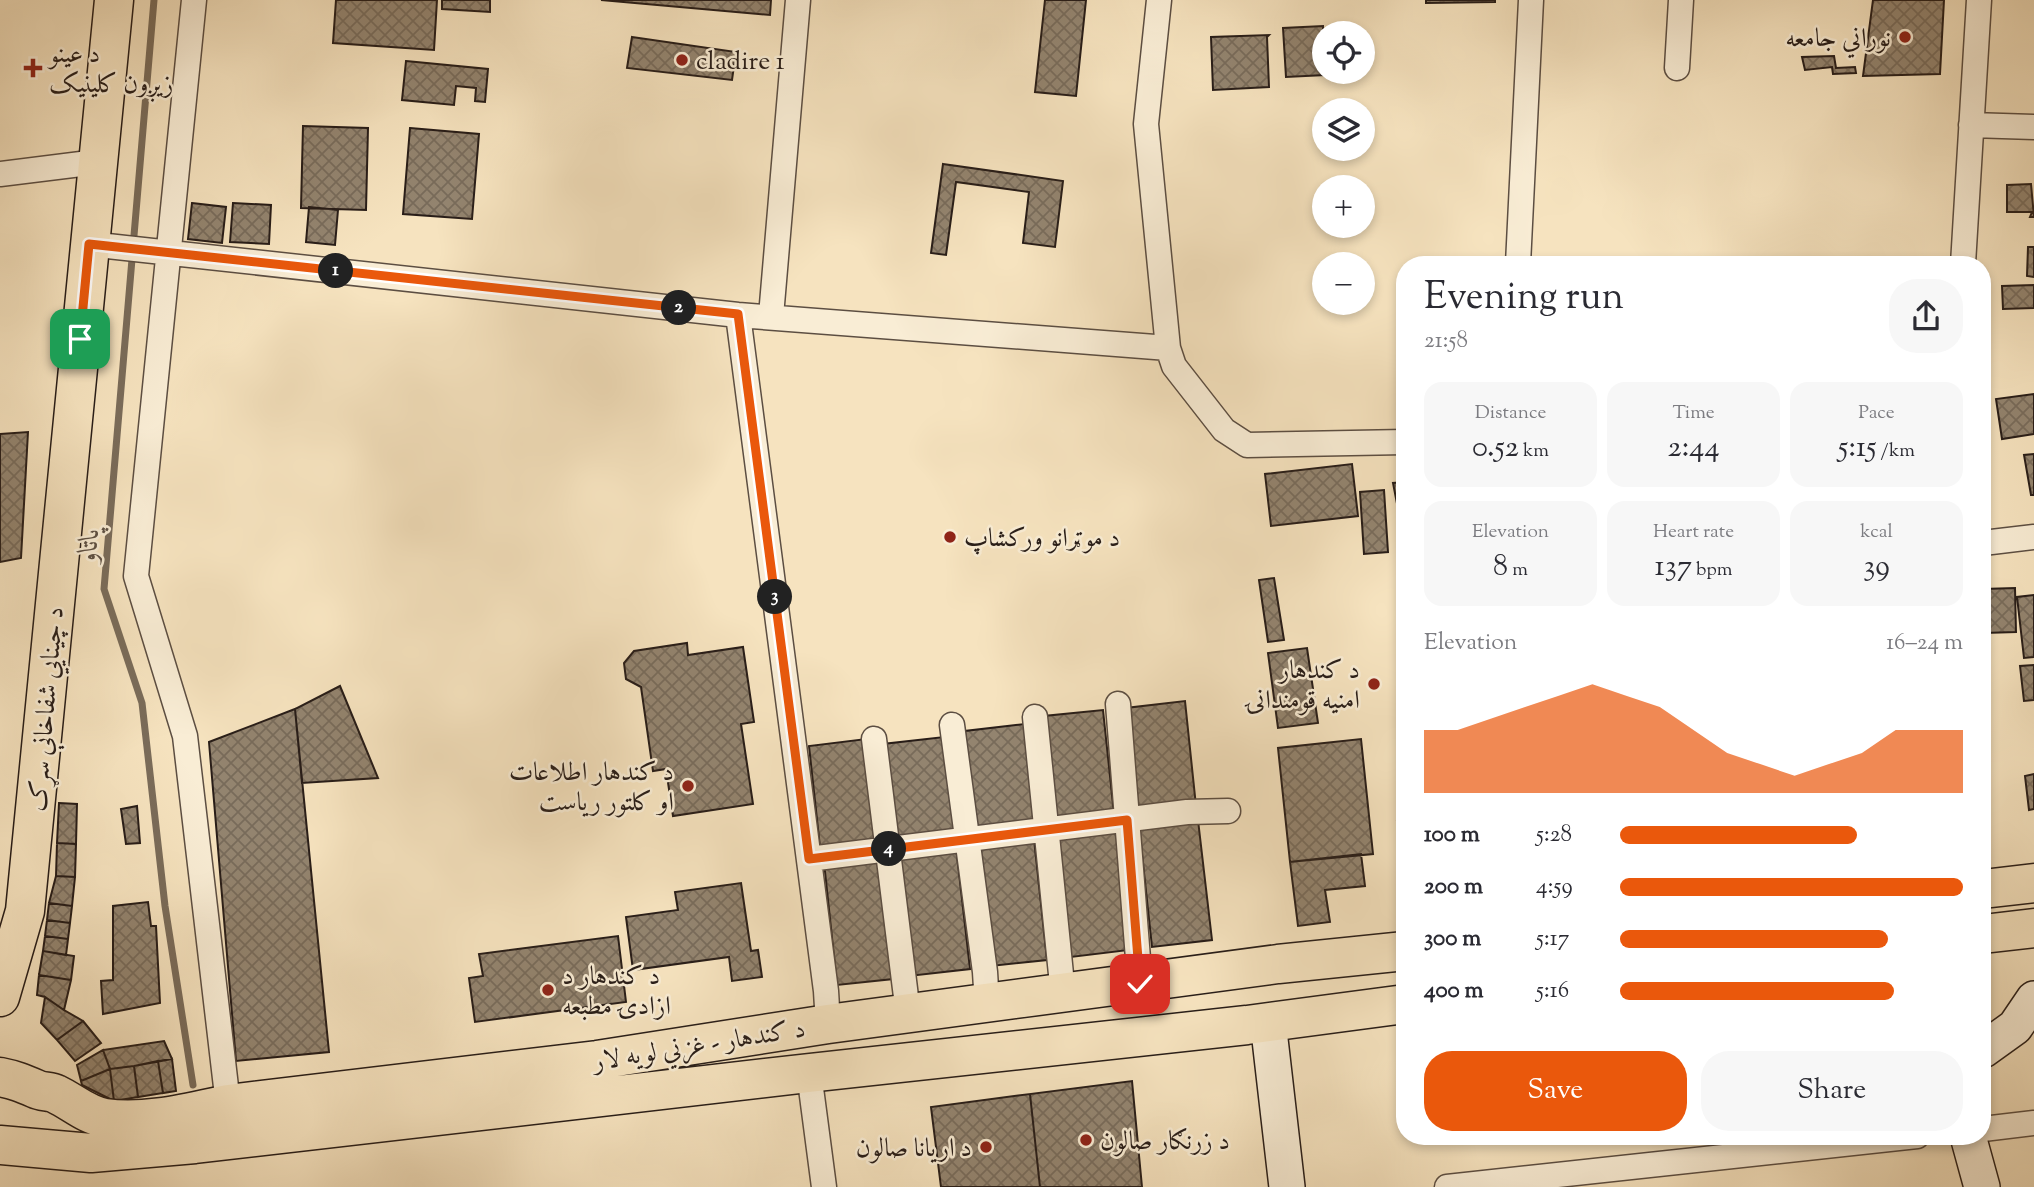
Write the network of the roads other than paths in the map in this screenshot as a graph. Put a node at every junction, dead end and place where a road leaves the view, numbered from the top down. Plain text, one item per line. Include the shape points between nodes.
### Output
1 (114, 0) edge
2 (194, 0) edge
3 (799, 0) edge
4 (1158, 0) edge
5 (1531, 0) edge
6 (1681, 0) edge
7 (1979, 0) edge
8 (1677, 68) dead end
9 (1971, 125) junction
10 (2034, 127) edge
11 (97, 162) junction
12 (0, 174) edge
13 (99, 244) junction
14 (161, 251) junction
15 (1518, 256) edge
16 (1963, 256) edge
17 (738, 314) junction
18 (771, 316) junction
19 (1168, 348) junction
20 (1396, 442) edge
21 (2034, 537) edge
22 (1991, 542) edge
23 (1118, 704) dead end
24 (1035, 717) dead end
25 (952, 725) dead end
26 (874, 739) dead end
27 (1228, 811) dead end
28 (1127, 820) junction
29 (1045, 830) junction
30 (967, 840) junction
31 (888, 849) junction
32 (809, 859) junction
33 (2034, 883) edge
34 (1991, 888) edge
35 (2034, 928) edge
36 (1991, 933) edge
37 (1396, 952) edge
38 (1140, 984) junction
39 (1063, 994) junction
40 (0, 997) edge
41 (2034, 999) edge
42 (987, 1004) junction
43 (1396, 1005) edge
44 (908, 1013) junction
45 (1268, 1022) junction
46 (828, 1024) junction
47 (1991, 1044) edge
48 (809, 1073) junction
49 (0, 1077) edge
50 (228, 1104) junction
51 (2034, 1123) edge
52 (1991, 1128) edge
53 (0, 1145) edge
54 (1834, 1145) edge
55 (1970, 1145) edge
56 (824, 1187) edge
57 (1287, 1187) edge
58 (1447, 1187) edge
59 (1982, 1187) edge

1 - 11 main road, د چينايي شفاخانې سړک
2 - 14 street
3 - 18 street
4 - 19 street via 1146,124
5 - 15 street
6 - 8 street
7 - 9 street
9 - 10 street
9 - 16 street
11 - 12 street
11 - 13 main road, د چينايي شفاخانې سړک
13 - 14 street
13 - 40 main road, د چينايي شفاخانې سړک via 25,911
14 - 17 street
14 - 50 street via 136,576 185,736
17 - 18 street
17 - 32 street
18 - 19 street
19 - 20 street via 1174,366 1224,430 1247,445
21 - 22 street
23 - 28 street
24 - 29 street
25 - 30 street
26 - 31 street
27 - 28 street
28 - 29 street
28 - 38 street
29 - 30 street
29 - 39 street
30 - 31 street
30 - 42 street
31 - 32 street
31 - 44 street
32 - 46 street
33 - 34 main road
35 - 36 main road
37 - 38 main road, د کندهار - غزني لويه لار
38 - 39 main road, د کندهار - غزني لويه لار
39 - 42 main road, د کندهار - غزني لويه لار
41 - 47 main road via 2015,1027
42 - 44 main road, د کندهار - غزني لويه لار
43 - 45 main road, د کندهار - غزني لويه لار
44 - 46 main road, د کندهار - غزني لويه لار
45 - 48 main road, د کندهار - غزني لويه لار
45 - 57 main road
46 - 50 main road, د کندهار - غزني لويه لار via 597,1060
48 - 53 main road, د کندهار - غزني لويه لار via 130,1150 91,1153
48 - 56 street
49 - 50 main road, د کندهار - غزني لويه لار via 55,1094 104,1118 185,1113
51 - 52 street
54 - 58 street
55 - 59 main road

